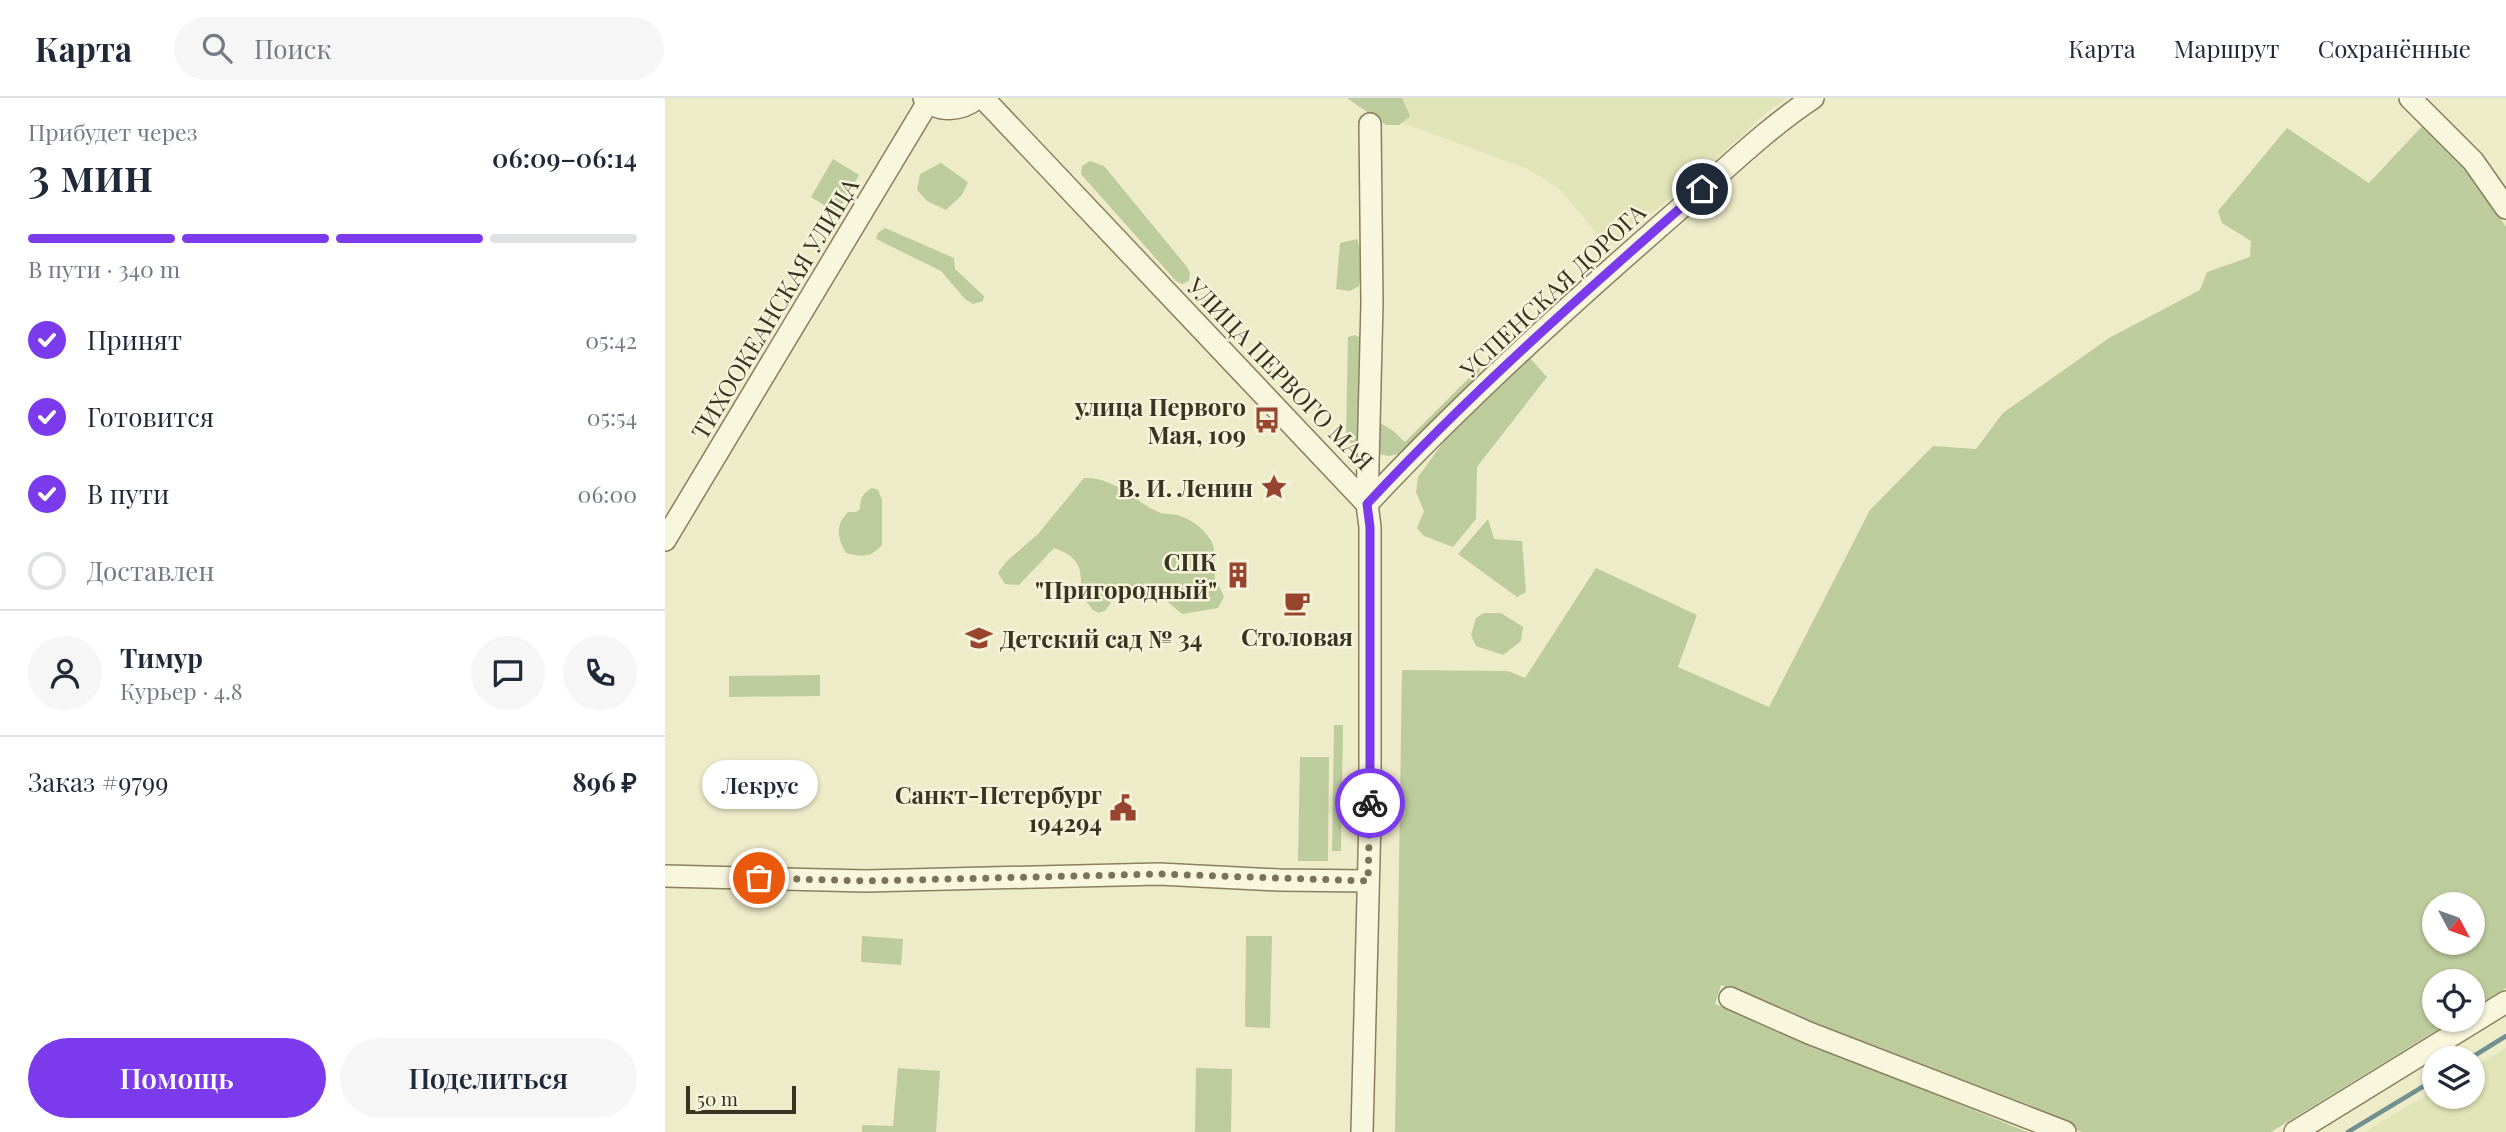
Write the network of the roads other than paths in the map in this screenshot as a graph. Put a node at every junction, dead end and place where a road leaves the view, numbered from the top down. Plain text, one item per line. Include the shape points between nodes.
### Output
1 (977, 98) edge
2 (983, 98) edge
3 (1813, 98) edge
4 (2410, 98) edge
5 (926, 100) edge
6 (1370, 124) dead end
7 (2506, 208) edge
8 (1367, 504) junction
9 (665, 540) edge
10 (665, 876) edge
11 (1368, 881) junction
12 (1730, 998) dead end
13 (2506, 1002) edge
14 (1361, 1132) edge
15 (2065, 1132) edge
16 (2295, 1132) edge

1 - 5 street via 956,109
2 - 8 street, УЛИЦА ПЕРВОГО МАЯ
3 - 8 street, УСПЕНСКАЯ ДОРОГА via 1781,119 1617,262
4 - 7 street via 2473,161
5 - 9 street, ТИХООКЕАНСКАЯ УЛИЦА
6 - 8 street
8 - 11 street, УЛИЦА ПЕРВОГО МАЯ
10 - 11 street via 866,881 1159,874
11 - 14 street, УЛИЦА ПЕРВОГО МАЯ
12 - 15 street
13 - 16 street

